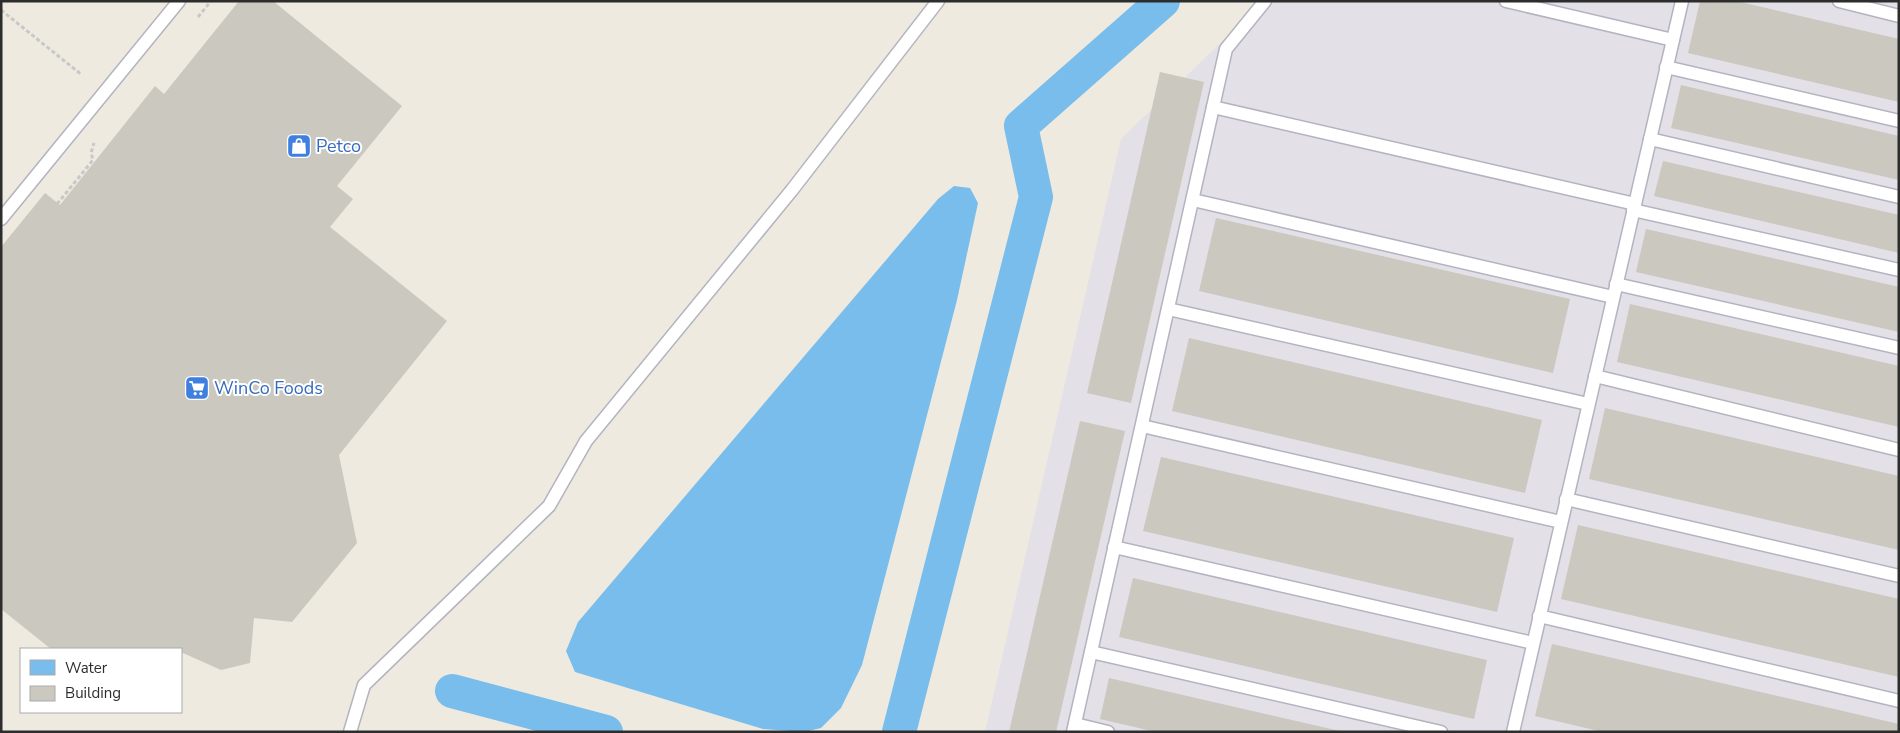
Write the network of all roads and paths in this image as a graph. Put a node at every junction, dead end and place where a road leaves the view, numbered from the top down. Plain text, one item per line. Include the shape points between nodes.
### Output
1 (179, 1) edge
2 (211, 1) edge
3 (938, 1) edge
4 (1264, 1) edge
5 (1506, 1) edge
6 (1682, 1) edge
7 (1838, 1) edge
8 (1, 10) edge
9 (1899, 16) edge
10 (193, 23) dead end
11 (1673, 40) junction
12 (1666, 67) junction
13 (82, 75) dead end
14 (1213, 108) junction
15 (1899, 121) edge
16 (99, 136) dead end
17 (1650, 139) junction
18 (1899, 197) edge
19 (1193, 200) junction
20 (57, 204) dead end
21 (1634, 207) junction
22 (1, 218) edge
23 (1899, 270) edge
24 (1616, 284) junction
25 (1613, 297) junction
26 (1168, 309) junction
27 (1899, 348) edge
28 (1595, 376) junction
29 (1588, 404) junction
30 (1142, 426) junction
31 (1899, 450) edge
32 (1566, 499) junction
33 (1561, 522) junction
34 (1114, 547) junction
35 (1899, 576) edge
36 (1539, 616) junction
37 (1533, 643) junction
38 (1090, 652) junction
39 (1899, 701) edge
40 (1074, 728) edge
41 (350, 732) edge
42 (1108, 732) edge
43 (1441, 732) edge
44 (1513, 732) edge

1 - 22 lane
2 - 10 path
3 - 41 lane via 792,190 586,441 549,506 364,685
4 - 14 lane via 1226,49
5 - 11 lane
6 - 11 lane
7 - 9 lane
8 - 13 path
11 - 12 lane
12 - 15 lane
12 - 17 lane
14 - 19 lane
14 - 21 lane
16 - 20 path via 93,144 93,160
17 - 18 lane
17 - 21 lane
19 - 25 lane
19 - 26 lane
21 - 23 lane
21 - 24 lane
24 - 25 lane
24 - 27 lane
25 - 28 lane
26 - 29 lane
26 - 30 lane
28 - 29 lane
28 - 31 lane
29 - 32 lane
30 - 33 lane
30 - 34 lane
32 - 33 lane
32 - 35 lane
33 - 36 lane
34 - 37 lane
34 - 38 lane
36 - 37 lane
36 - 39 lane
37 - 44 lane
38 - 40 lane
38 - 43 lane
40 - 42 lane

